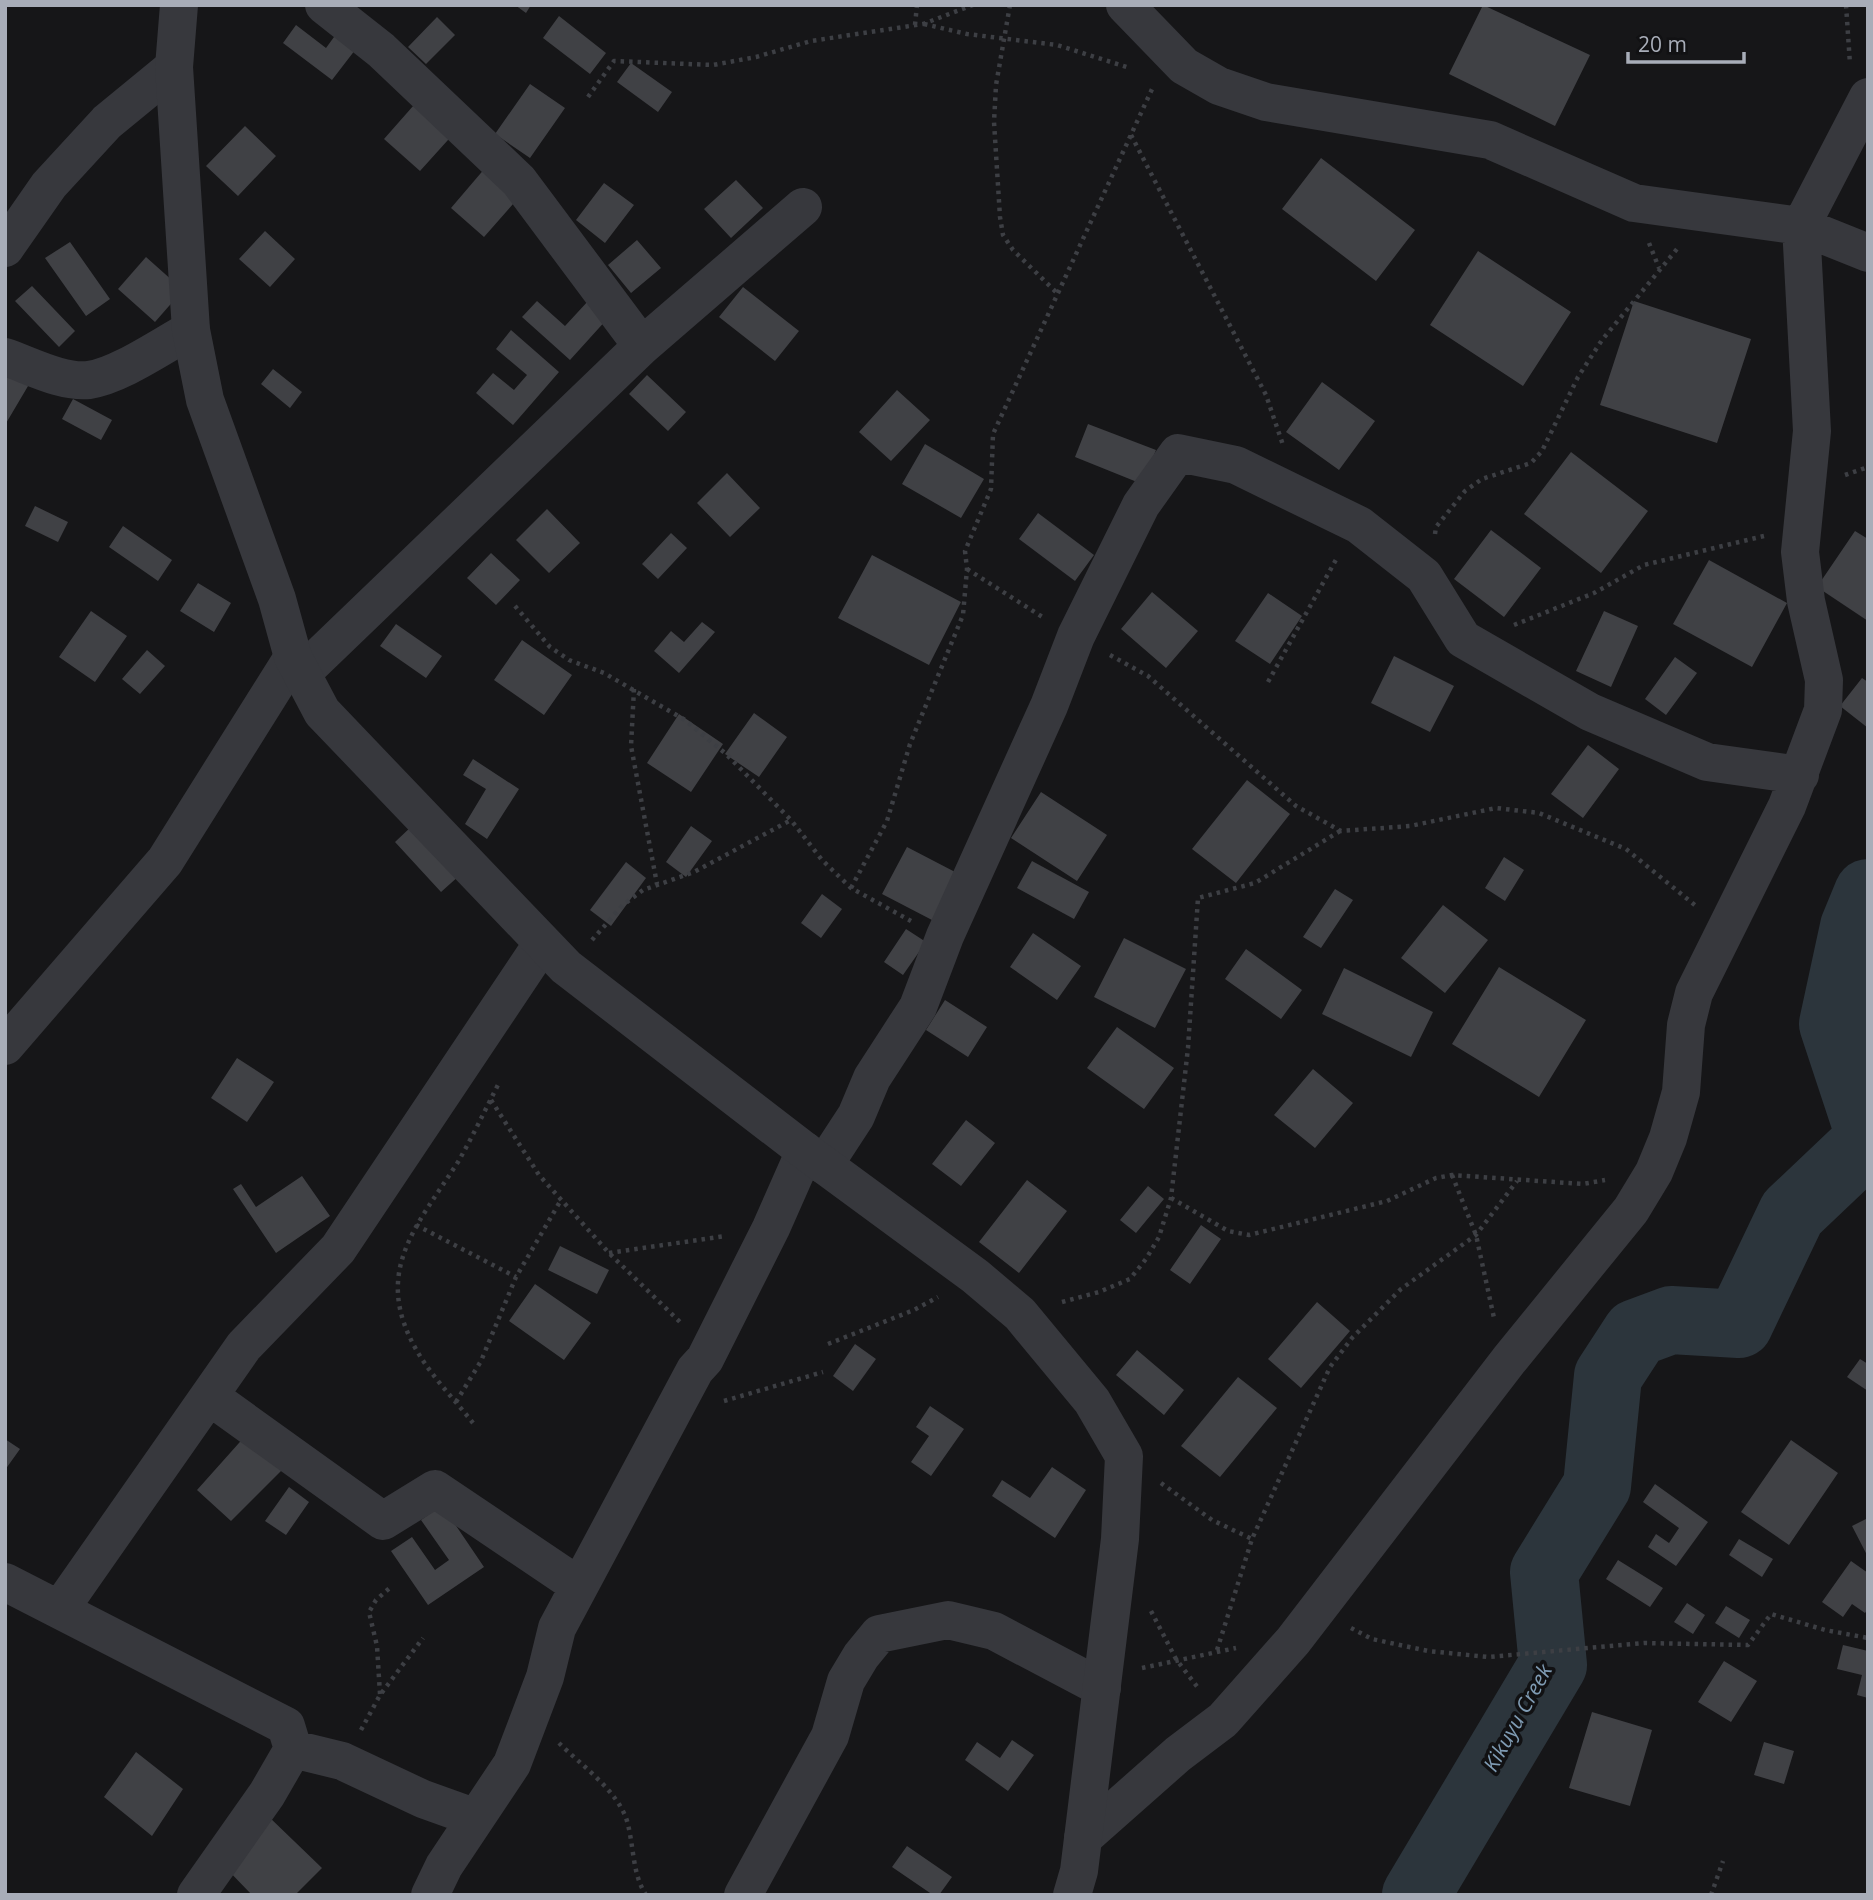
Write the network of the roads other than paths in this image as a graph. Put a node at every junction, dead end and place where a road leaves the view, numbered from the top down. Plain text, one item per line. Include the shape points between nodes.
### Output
1 (178, 5) edge
2 (324, 5) edge
3 (1125, 5) edge
4 (174, 67) junction
5 (1868, 97) edge
6 (803, 207) dead end
7 (1801, 226) junction
8 (5, 248) edge
9 (1868, 253) edge
10 (191, 330) junction
11 (642, 346) junction
12 (5, 357) edge
13 (297, 665) junction
14 (1800, 775) junction
15 (554, 956) junction
16 (5, 1046) edge
17 (814, 1158) junction
18 (209, 1396) junction
19 (5, 1582) edge
20 (579, 1586) junction
21 (60, 1609) junction
22 (1102, 1684) junction
23 (293, 1749) junction
24 (476, 1818) junction
25 (1083, 1838) junction
26 (196, 1895) edge
27 (430, 1895) edge
28 (743, 1895) edge
29 (1072, 1895) edge

1 - 4 street
2 - 11 street via 381,50 519,181
3 - 7 street via 1163,65 1184,66 1219,86 1266,102 1490,139 1634,203
4 - 8 street via 107,122 49,185
4 - 10 street
5 - 7 street
6 - 11 street
7 - 9 street
7 - 14 street via 1812,431 1800,552 1824,680 1823,710
10 - 12 street via 88,380
10 - 13 street via 205,400
11 - 13 street
13 - 15 street via 322,712
13 - 16 street via 165,861
14 - 17 street via 1707,762 1590,712 1463,639 1424,576 1359,525 1236,465 1178,453 1141,505 1076,636 918,1007 872,1078 856,1116
14 - 25 street via 1694,993 1686,1025 1681,1092 1654,1172 1631,1210 1293,1641 1223,1720
15 - 17 street
15 - 18 street via 338,1249 244,1346
17 - 20 street via 771,1228
17 - 22 street via 1020,1314 1092,1401 1124,1456 1120,1539
18 - 20 street via 383,1521 435,1489
18 - 21 street
19 - 21 street
20 - 24 street via 557,1628 545,1678 512,1764
21 - 23 street via 286,1726
22 - 25 street
22 - 28 street via 993,1631 948,1620 880,1634 846,1681 831,1736
23 - 24 street via 342,1761 422,1799
23 - 26 street
24 - 27 street
25 - 29 street

